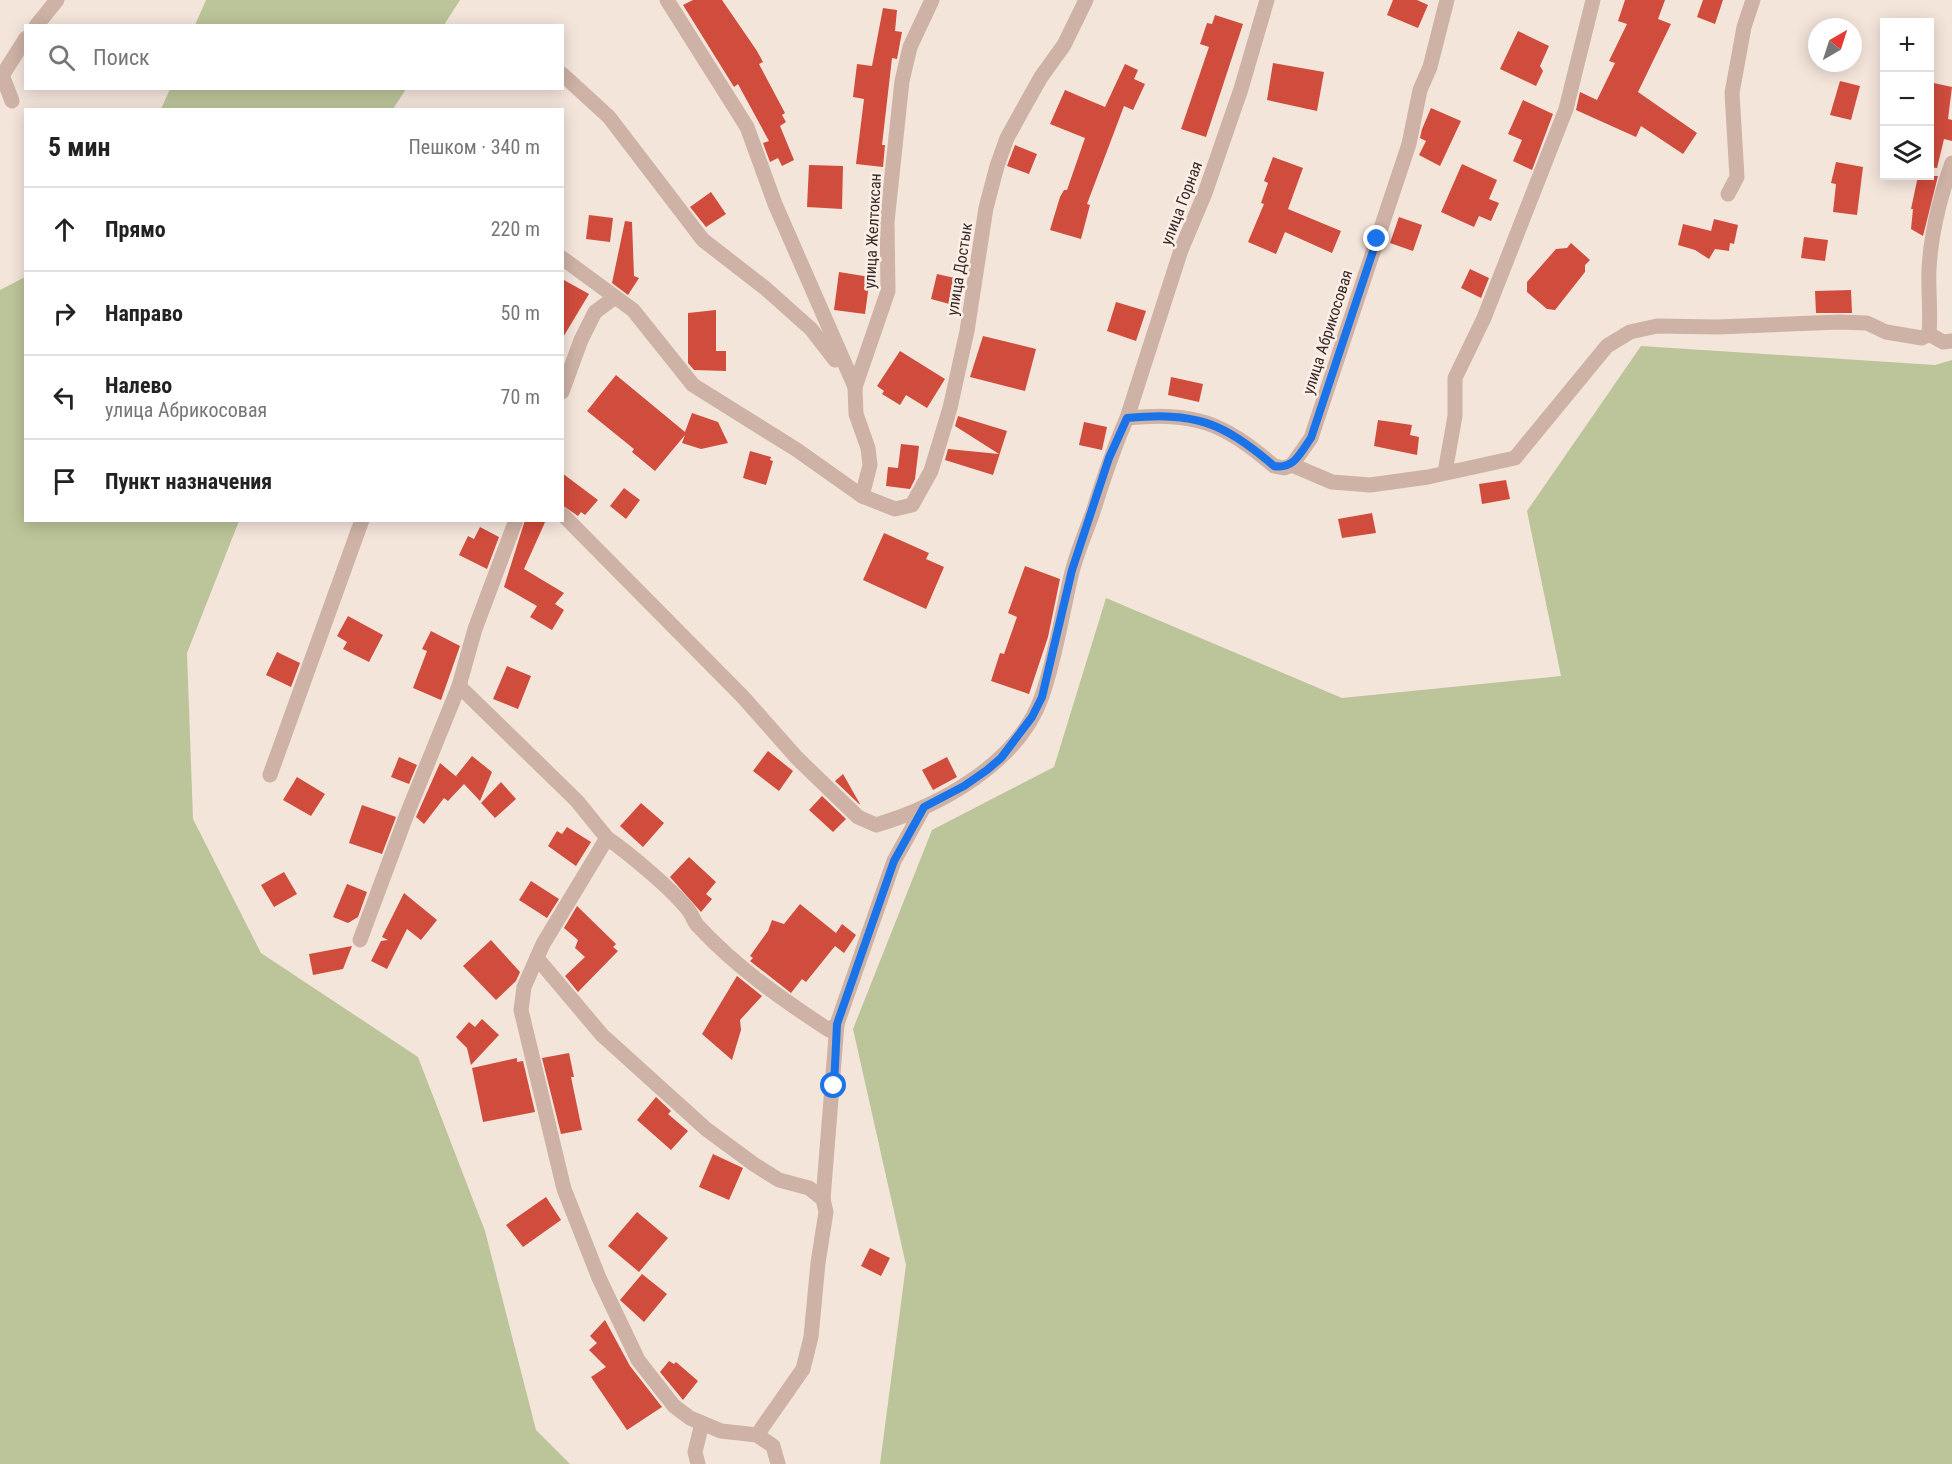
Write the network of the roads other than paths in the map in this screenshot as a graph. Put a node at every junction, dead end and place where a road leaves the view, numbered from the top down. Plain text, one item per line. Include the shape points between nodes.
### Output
1 (57, 0) edge
2 (667, 0) edge
3 (932, 0) edge
4 (1086, 0) edge
5 (1267, 0) edge
6 (1447, 0) edge
7 (1593, 0) edge
8 (1753, 0) edge
9 (38, 24) edge
10 (24, 41) edge
11 (3, 71) edge
12 (564, 76) edge
13 (12, 101) dead end
14 (1952, 163) edge
15 (1728, 194) dead end
16 (564, 259) edge
17 (614, 298) junction
18 (1929, 334) junction
19 (1952, 341) edge
20 (564, 387) edge
21 (855, 387) junction
22 (1127, 418) junction
23 (1292, 465) junction
24 (1445, 472) junction
25 (862, 496) junction
26 (564, 516) edge
27 (361, 522) edge
28 (515, 522) edge
29 (459, 686) junction
30 (270, 775) dead end
31 (924, 807) junction
32 (607, 838) junction
33 (360, 940) dead end
34 (537, 958) junction
35 (837, 1024) junction
36 (823, 1199) junction
37 (702, 1424) junction
38 (757, 1435) junction
39 (698, 1464) edge
40 (778, 1464) edge

1 - 9 street
2 - 21 street via 747,127 775,204
3 - 21 street, улица Желтоксан via 910,47 902,81 887,222 888,291
4 - 25 street, улица Достык via 1064,45 1007,138 997,166 986,208 968,331 931,471 912,505 895,509
5 - 22 street, улица Горная via 1241,89 1181,250
6 - 23 street, улица Абрикосовая via 1420,90 1409,144 1311,438
7 - 24 street via 1566,109 1484,318 1455,378 1455,416
8 - 15 street via 1732,93 1737,177
10 - 11 street
11 - 13 street
12 - 21 street via 609,117 703,240 811,329
14 - 18 street via 1932,234
16 - 17 street, улица Достык via 600,283
17 - 20 street via 595,312
17 - 25 street, улица Достык via 633,310 693,385
18 - 19 street via 1943,342
18 - 24 street via 1922,338 1886,332 1867,323 1839,322 1657,326 1630,332 1607,346 1515,458
21 - 25 street, улица Желтоксан via 856,414 870,465
22 - 23 street via 1193,418 1217,425 1274,466
22 - 31 street, улица Горная via 1109,458 1072,570 1045,687 1032,717 987,770
23 - 24 street via 1332,482 1370,485
26 - 31 street, улица Горная via 858,817 876,825
27 - 30 street
28 - 29 street via 475,629
29 - 32 street via 577,801
29 - 33 street
31 - 35 street via 894,861
32 - 34 street
32 - 35 street via 681,903 717,945 787,1003 829,1030
34 - 36 street via 602,1035 706,1129 754,1166 779,1180 809,1188
34 - 37 street via 524,987 521,1010 564,1189 599,1278 638,1360 674,1406
35 - 36 street
36 - 38 street via 826,1212 811,1337 803,1369
37 - 38 street via 721,1431
37 - 39 street via 695,1452
38 - 40 street via 772,1446

